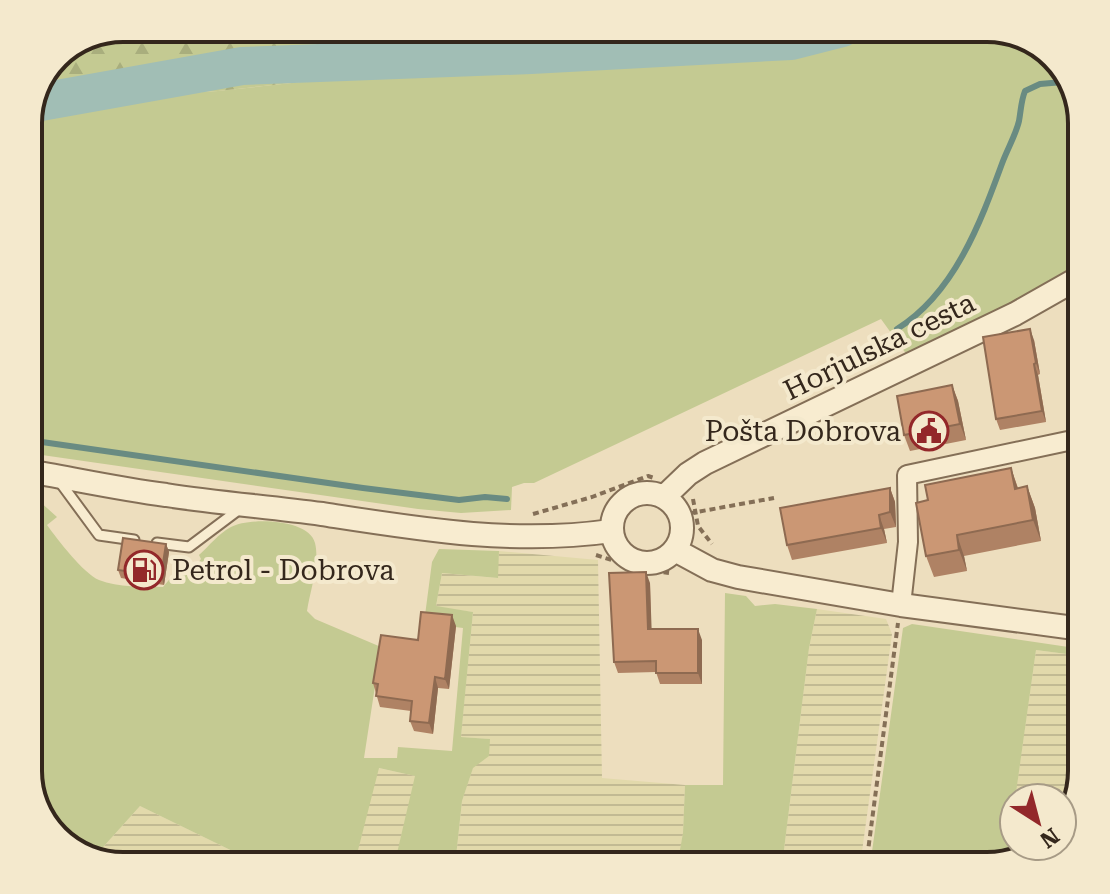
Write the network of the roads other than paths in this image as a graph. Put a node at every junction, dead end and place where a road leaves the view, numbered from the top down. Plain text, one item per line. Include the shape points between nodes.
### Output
1 (1068, 284) edge
2 (1068, 441) edge
3 (42, 474) edge
4 (56, 476) junction
5 (669, 492) junction
6 (245, 505) junction
7 (611, 531) junction
8 (675, 550) junction
9 (901, 605) junction
10 (1068, 627) edge

1 - 5 street, Horjulska cesta via 705,463
2 - 9 street via 907,475 908,542
3 - 4 street
4 - 6 street
4 - 6 lane via 99,535 189,547
5 - 7 street via 628,498 613,518
5 - 8 street via 687,514
6 - 7 street via 506,538
7 - 8 street via 621,553 642,564 655,563
8 - 9 street via 738,577
9 - 10 street

